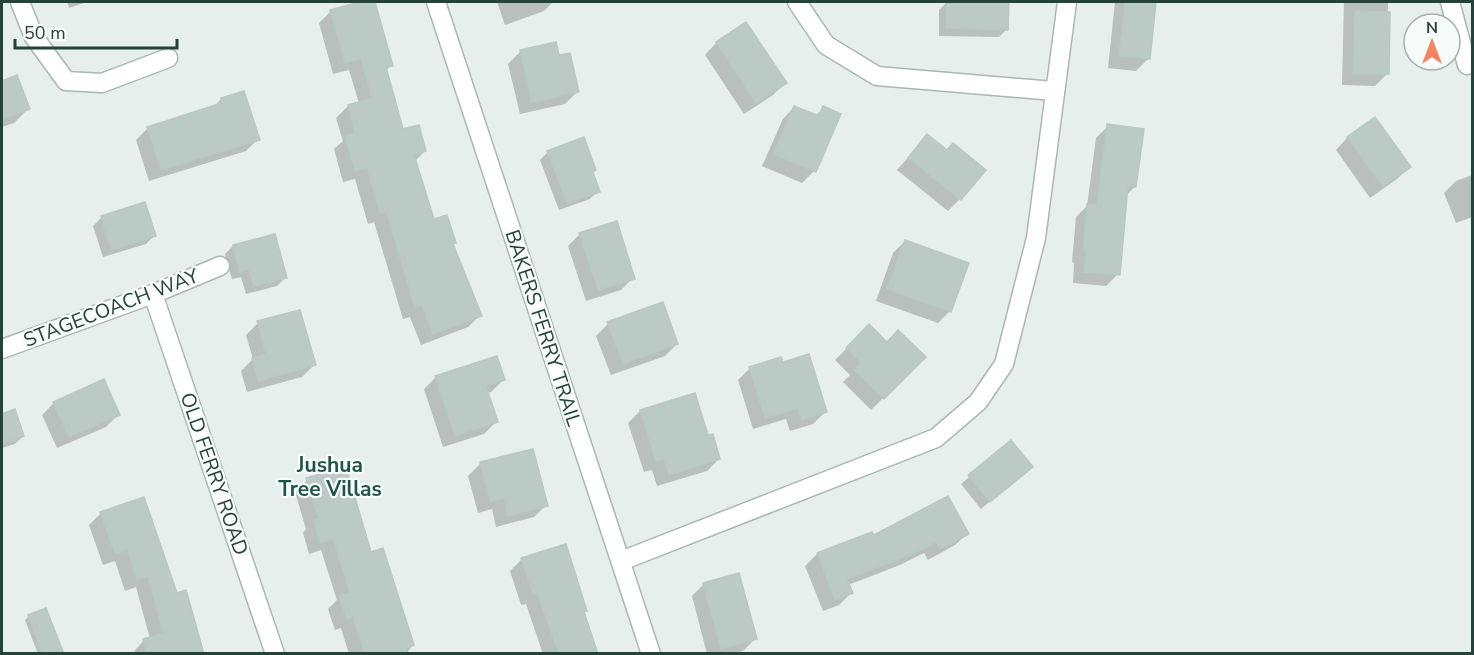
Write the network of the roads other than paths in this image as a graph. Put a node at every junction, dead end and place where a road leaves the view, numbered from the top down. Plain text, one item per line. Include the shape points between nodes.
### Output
1 (20, 2) edge
2 (436, 2) edge
3 (797, 2) edge
4 (1067, 2) edge
5 (1450, 2) edge
6 (168, 58) dead end
7 (1467, 65) dead end
8 (1054, 91) junction
9 (220, 266) dead end
10 (153, 294) junction
11 (2, 349) edge
12 (621, 561) junction
13 (275, 654) edge
14 (651, 654) edge

1 - 6 street via 34,37 66,81 102,83
2 - 12 street, BAKERS FERRY TRAIL
3 - 8 street via 826,45 877,76
4 - 8 street
5 - 7 street
8 - 12 street via 1036,238 1004,364 978,402 936,438
9 - 10 street, STAGECOACH WAY
10 - 11 street, STAGECOACH WAY
10 - 13 street, OLD FERRY ROAD
12 - 14 street, BAKERS FERRY TRAIL

